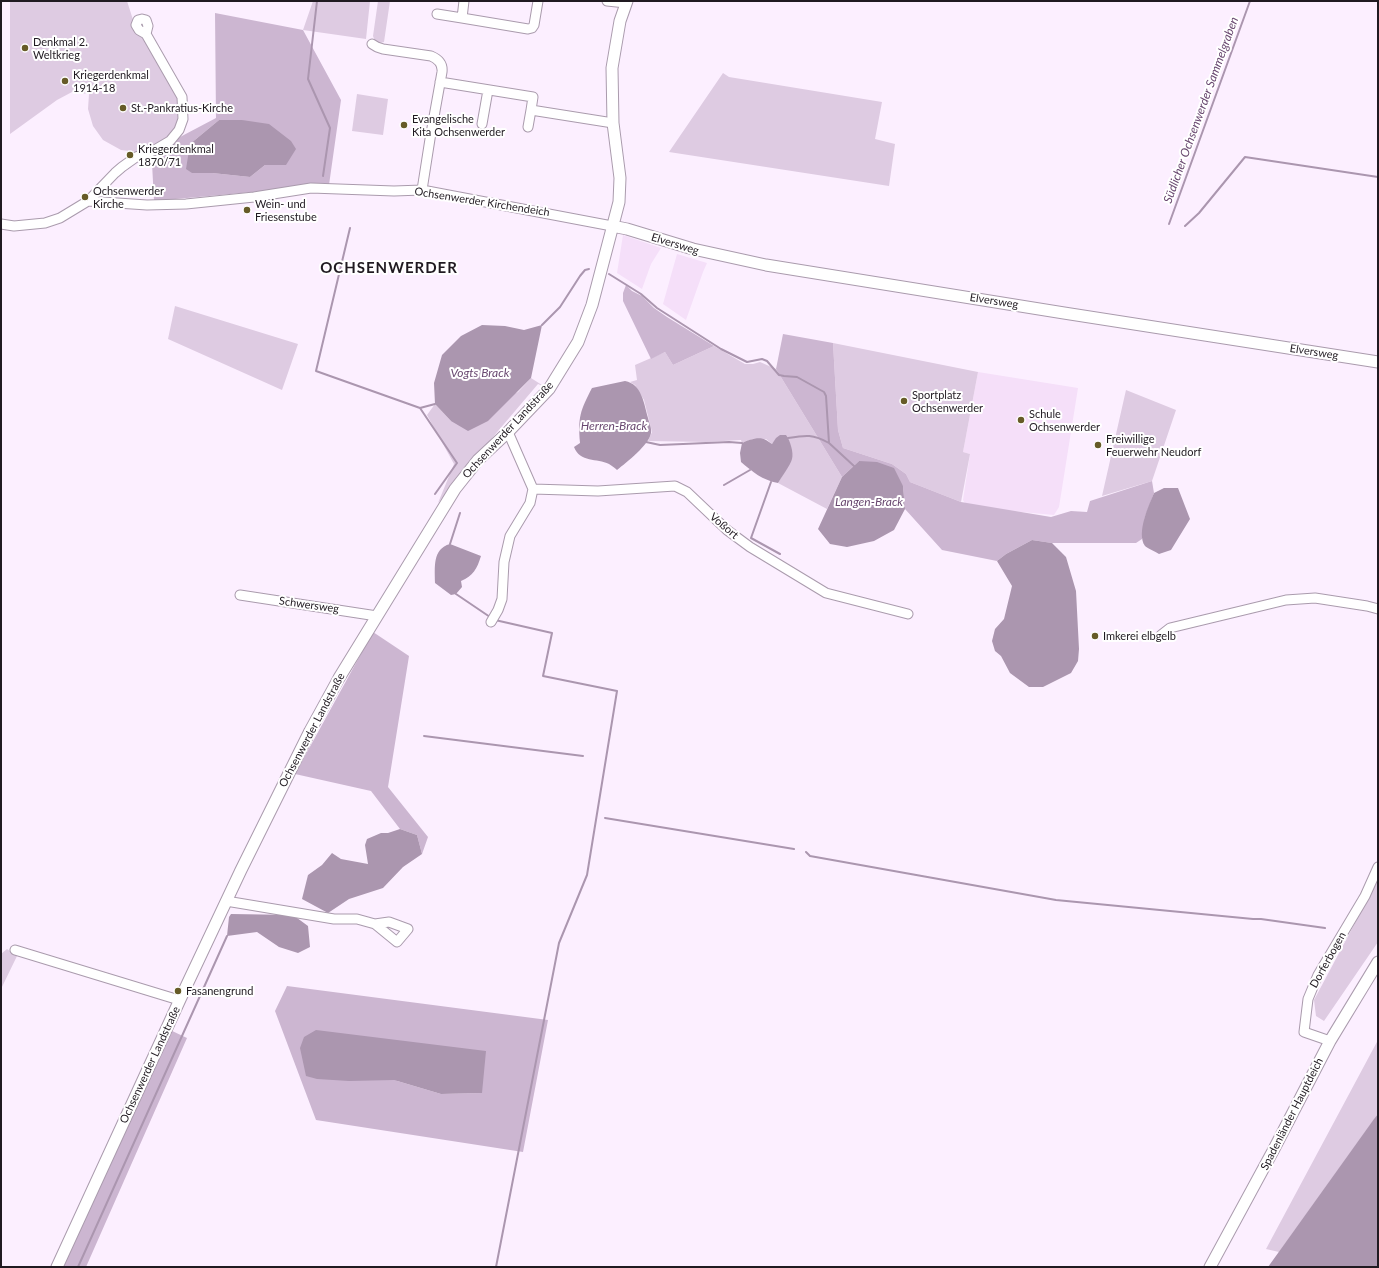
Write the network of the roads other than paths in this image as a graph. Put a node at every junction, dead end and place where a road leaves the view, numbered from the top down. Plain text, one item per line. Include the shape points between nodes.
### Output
1 (464, 1) edge
2 (538, 1) edge
3 (607, 1) edge
4 (627, 2) edge
5 (437, 14) dead end
6 (462, 18) junction
7 (146, 34) dead end
8 (372, 44) dead end
9 (440, 82) junction
10 (488, 90) junction
11 (531, 110) junction
12 (612, 123) junction
13 (482, 124) dead end
14 (528, 127) dead end
15 (422, 190) junction
16 (88, 201) junction
17 (1, 224) edge
18 (612, 226) junction
19 (1376, 363) edge
20 (508, 432) junction
21 (533, 489) junction
22 (240, 595) dead end
23 (1378, 609) edge
24 (908, 614) dead end
25 (377, 616) junction
26 (491, 622) dead end
27 (1160, 635) dead end
28 (1378, 868) edge
29 (226, 901) junction
30 (375, 924) dead end
31 (15, 950) dead end
32 (1378, 962) edge
33 (179, 1000) junction
34 (1330, 1041) junction
35 (57, 1267) edge
36 (1210, 1267) edge

1 - 6 street
2 - 6 street via 534,25 530,29
3 - 4 street
4 - 12 street, Ochsenwerder Landstraße via 620,21 612,68
5 - 6 street
7 - 16 street via 182,97 184,119 170,141 154,151 136,157 122,167
8 - 9 street via 384,49 434,57 442,66
9 - 10 street
9 - 15 street
10 - 11 street via 533,97
10 - 13 street
11 - 12 street
11 - 14 street
12 - 18 street, Ochsenwerder Landstraße via 620,178 619,202
15 - 16 street, Ochsenwerder Kirchendeich via 311,188 186,204 147,205
15 - 18 street, Ochsenwerder Kirchendeich
16 - 17 street via 60,218 45,223 14,226
18 - 19 street, Elversweg via 693,250 766,265
18 - 20 street, Ochsenwerder Landstraße via 592,305 578,342 549,389
20 - 21 street
20 - 25 street, Ochsenwerder Landstraße via 478,460 455,489
21 - 24 street, Voßort via 598,491 675,486 687,492 727,530 750,547 826,593
21 - 26 street via 530,503 510,536 504,562 502,599
22 - 25 street, Schwersweg
23 - 27 street via 1315,598 1286,600 1170,628
25 - 29 street, Ochsenwerder Landstraße via 310,731
28 - 34 street, Dorferbogen via 1365,896 1318,975 1308,999 1304,1032
29 - 30 street via 334,919 357,919
29 - 33 street, Ochsenwerder Landstraße
31 - 33 street
32 - 34 street, Spadenländer Hauptdeich
33 - 35 street, Ochsenwerder Landstraße
34 - 36 street, Spadenländer Hauptdeich

